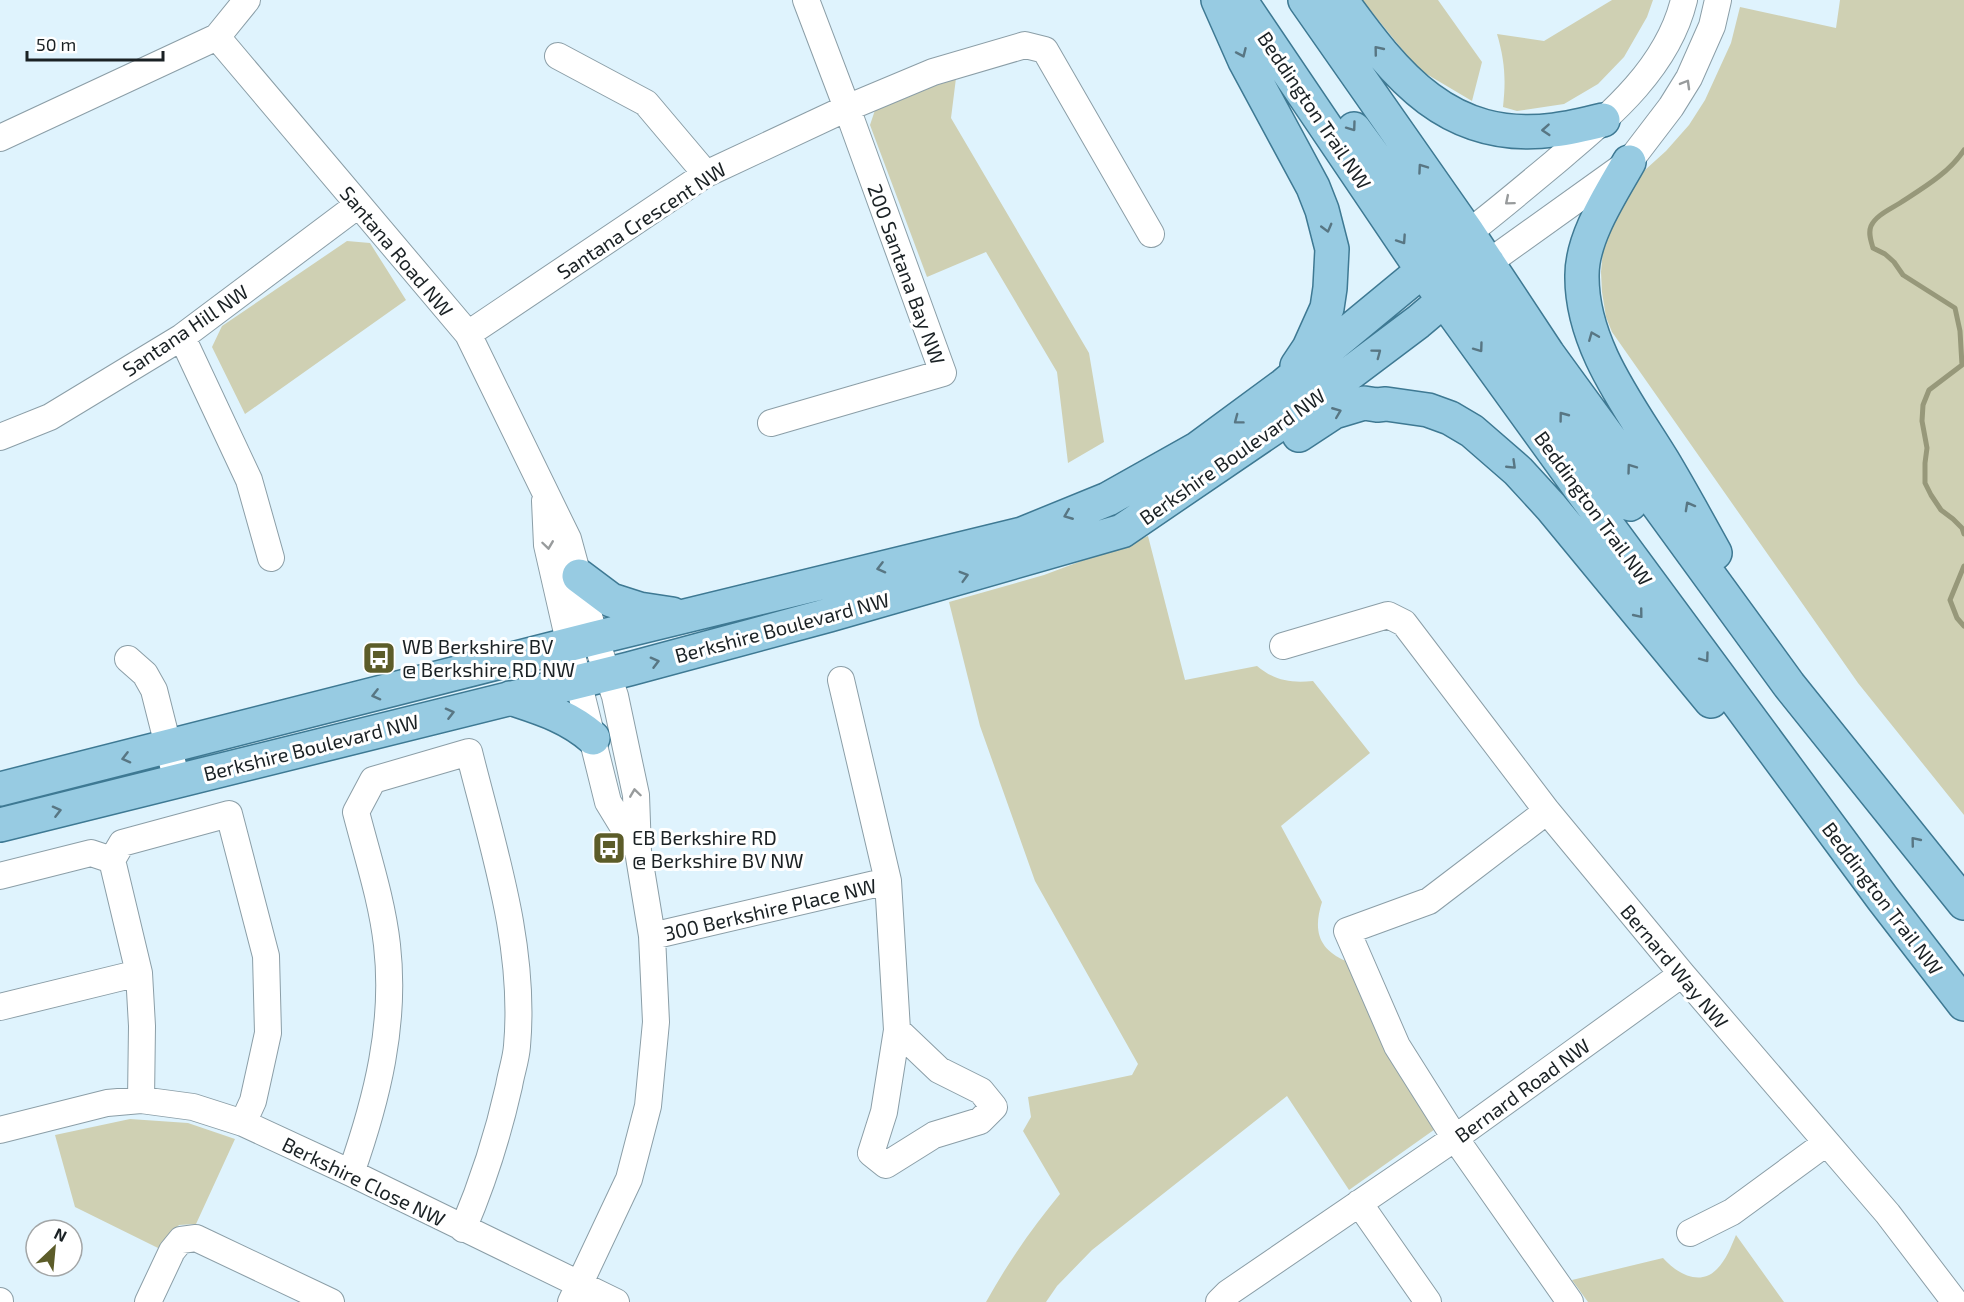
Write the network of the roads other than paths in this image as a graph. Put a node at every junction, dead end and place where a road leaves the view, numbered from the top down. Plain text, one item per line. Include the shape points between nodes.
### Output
1 (247, 0) edge
2 (806, 0) edge
3 (1305, 0) edge
4 (1341, 0) edge
5 (1684, 0) edge
6 (1718, 0) edge
7 (1234, 2) edge
8 (217, 37) junction
9 (558, 56) dead end
10 (847, 108) junction
11 (1603, 120) junction
12 (0, 138) edge
13 (1561, 157) junction
14 (1629, 162) joint
15 (706, 174) junction
16 (1600, 195) junction
17 (358, 205) junction
18 (1151, 234) dead end
19 (1445, 252) junction
20 (1488, 263) junction
21 (1454, 293) junction
22 (468, 334) junction
23 (182, 336) junction
24 (1284, 384) junction
25 (771, 423) dead end
26 (0, 437) edge
27 (544, 487) junction
28 (1122, 531) junction
29 (271, 558) dead end
30 (579, 576) junction
31 (686, 616) junction
32 (583, 642) junction
33 (1283, 646) dead end
34 (128, 660) dead end
35 (593, 677) junction
36 (841, 680) dead end
37 (1789, 685) junction
38 (510, 698) junction
39 (592, 738) junction
40 (169, 748) junction
41 (177, 781) junction
42 (0, 789) edge
43 (1815, 808) junction
44 (1547, 811) junction
45 (0, 825) edge
46 (638, 851) junction
47 (112, 860) junction
48 (0, 876) edge
49 (888, 881) junction
50 (1954, 887) edge
51 (1964, 903) edge
52 (652, 936) junction
53 (139, 973) junction
54 (1682, 974) junction
55 (1964, 1004) edge
56 (0, 1007) edge
57 (897, 1030) junction
58 (141, 1100) junction
59 (243, 1123) junction
60 (0, 1130) edge
61 (1455, 1138) junction
62 (1826, 1143) junction
63 (351, 1173) junction
64 (1359, 1203) junction
65 (463, 1228) junction
66 (1690, 1233) dead end
67 (575, 1293) edge
68 (148, 1302) edge
69 (332, 1302) edge
70 (616, 1302) edge
71 (1219, 1302) edge
72 (1428, 1302) edge
73 (1570, 1302) edge
74 (1955, 1302) edge

1 - 8 street
2 - 10 street
19 -> 3 main road
11 -> 4 main road via 1535,131 1467,121 1429,99 1392,66
5 - 11 street via 1672,36 1630,95
14 -> 6 street via 1689,78 1712,26
7 -> 19 main road, Beddington Trail NW
7 -> 24 main road via 1245,61 1313,187 1332,249 1327,308 1309,348
8 - 12 street
8 - 17 street, Santana Road NW
9 - 15 street via 646,103
10 - 15 street, Santana Crescent NW
10 - 18 street, Santana Crescent NW via 956,65 1025,45 1044,50
10 - 25 street, 200 Santana Bay NW via 943,373
11 - 13 street
13 - 16 street via 1575,165
13 -> 19 street
14 - 16 main road
15 - 22 street, Santana Crescent NW
16 - 20 street
37 -> 16 main road via 1618,388 1586,319 1582,274
17 - 22 street, Santana Road NW
17 - 23 street, Santana Hill NW
19 - 20 main road
19 - 21 main road
19 - 24 main road, Berkshire Boulevard NW
20 - 21 main road, Berkshire Boulevard NW
37 -> 20 main road via 1548,354
28 -> 21 main road, Berkshire Boulevard NW via 1313,400
37 -> 21 main road via 1683,574
21 -> 43 main road, Beddington Trail NW via 1575,482
22 - 27 street, Santana Road NW
23 - 26 street, Santana Hill NW via 50,417
23 - 29 street via 249,480
24 -> 31 main road, Berkshire Boulevard NW via 1214,437 1161,470 1108,499 1022,534
27 - 30 street, Santana Road NW via 568,539
27 -> 32 street, Santana Road NW via 547,545
35 -> 28 main road, Berkshire Boulevard NW via 829,615
28 -> 43 main road via 1178,514 1334,412 1364,403 1386,404 1428,410 1449,418 1481,437 1518,471 1713,704
30 - 31 main road via 611,600
30 - 32 street, Santana Road NW
31 - 32 main road, Berkshire Boulevard NW
32 - 35 street
32 -> 40 main road, Berkshire Boulevard NW
33 - 44 street, Bernard Way NW via 1388,615 1404,623
34 - 40 street via 145,674 154,690
35 - 38 main road, Berkshire Boulevard NW
35 - 39 street
46 -> 35 street via 636,795 615,696
36 - 49 street, 300 Berkshire Place NW
50 -> 37 main road
38 - 39 main road via 553,712
41 -> 38 main road, Berkshire Boulevard NW
39 - 46 street via 608,802
40 - 41 street
40 -> 42 main road, Berkshire Boulevard NW
45 -> 41 main road, Berkshire Boulevard NW
43 - 55 main road, Beddington Trail NW
44 - 54 street, Bernard Way NW
44 - 61 street via 1429,901 1347,931 1397,1046
46 - 52 street
47 - 48 street via 91,853
47 - 53 street
47 - 59 street via 122,843 229,814 266,956 268,1033 253,1101
49 - 52 street, 300 Berkshire Place NW
49 - 57 street, 300 Berkshire Place NW
50 - 51 main road
52 - 67 street via 656,1022 648,1106 629,1179
53 - 56 street
53 - 58 street
54 - 61 street, Bernard Road NW
54 - 62 street, Bernard Way NW
57 - 57 street, 300 Berkshire Place NW via 884,1112 871,1153 886,1165 934,1135 980,1121 994,1107 981,1091 939,1070
58 - 59 street, Berkshire Close NW via 193,1107
58 - 60 street, Berkshire Close NW via 107,1104
59 - 63 street, Berkshire Close NW
61 - 64 street, Bernard Road NW
61 - 73 street
62 - 66 street via 1731,1212
62 - 74 street, Bernard Way NW via 1888,1214
63 - 65 street, Berkshire Close NW
63 - 65 street via 378,1090 390,1004 387,944 356,812 373,780 469,752 508,910 518,990 517,1048 501,1122
64 - 71 street, Bernard Road NW
64 - 72 street
65 - 67 street, Berkshire Close NW
67 - 70 street, Berkshire Close NW
68 - 69 street via 172,1251 182,1240 196,1238

